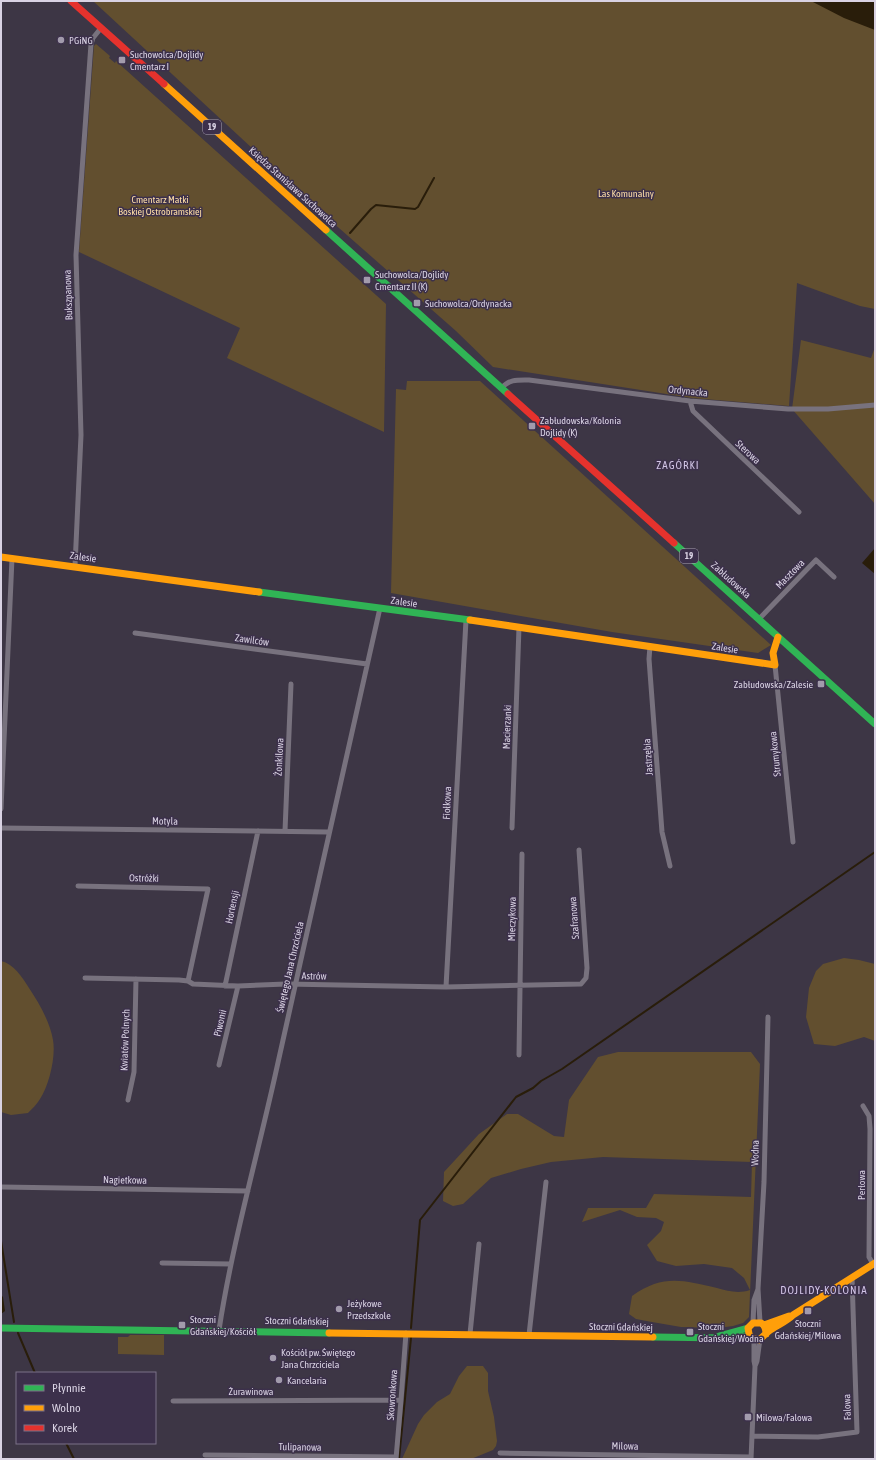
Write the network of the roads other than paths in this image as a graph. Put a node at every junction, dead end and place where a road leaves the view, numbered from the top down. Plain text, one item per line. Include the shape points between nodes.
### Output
1 (71, 1) edge
2 (101, 28) junction
3 (502, 388) junction
4 (690, 401) junction
5 (875, 405) edge
6 (799, 512) dead end
7 (1, 557) edge
8 (12, 558) junction
9 (75, 566) junction
10 (834, 577) dead end
11 (380, 608) junction
12 (759, 619) junction
13 (466, 620) junction
14 (519, 627) junction
15 (135, 633) dead end
16 (778, 637) junction
17 (650, 646) junction
18 (367, 664) junction
19 (775, 665) junction
20 (291, 684) dead end
21 (875, 724) edge
22 (1, 809) edge
23 (1, 828) edge
24 (512, 828) dead end
25 (258, 832) junction
26 (285, 832) junction
27 (328, 832) junction
28 (793, 842) dead end
29 (578, 850) dead end
30 (522, 854) dead end
31 (670, 866) dead end
32 (78, 886) dead end
33 (85, 978) dead end
34 (136, 979) junction
35 (188, 981) junction
36 (295, 984) junction
37 (520, 984) junction
38 (582, 984) joint
39 (225, 986) junction
40 (238, 986) junction
41 (446, 987) junction
42 (768, 1017) dead end
43 (519, 1056) dead end
44 (219, 1065) dead end
45 (128, 1100) dead end
46 (863, 1106) dead end
47 (546, 1182) dead end
48 (2, 1187) edge
49 (248, 1191) junction
50 (479, 1244) dead end
51 (162, 1263) dead end
52 (231, 1264) junction
53 (874, 1264) edge
54 (852, 1277) junction
55 (793, 1315) junction
56 (756, 1324) junction
57 (1, 1328) edge
58 (219, 1330) junction
59 (406, 1333) junction
60 (470, 1334) junction
61 (530, 1335) junction
62 (713, 1337) junction
63 (757, 1337) junction
64 (402, 1400) junction
65 (173, 1401) dead end
66 (752, 1436) junction
67 (500, 1453) dead end
68 (205, 1455) dead end
69 (396, 1458) edge
70 (751, 1458) edge

1 - 2 main road, Księdza Stanisława Suchowolca / 19
2 - 3 main road, Księdza Stanisława Suchowolca / 19
2 - 9 street, Bukszpanowa via 91,44 76,255 81,435
3 - 4 street, Ordynacka via 511,381 529,380
3 - 12 main road, Zabłudowska / 19
4 - 5 street, Ordynacka via 792,409
4 - 6 street, Sterowa via 693,411
7 - 8 main road, Zalesie
8 - 9 main road, Zalesie
8 - 22 street
9 - 11 main road, Zalesie
10 - 12 street, Masztowa via 816,560
11 - 13 main road, Zalesie
11 - 18 street, Świętego Jana Chrzciciela
12 - 16 main road, Zabłudowska / 19
13 - 14 main road, Zalesie
13 - 41 street, Fiołkowa
14 - 17 main road, Zalesie
14 - 24 street, Macierzanki
15 - 18 street, Zawilców
16 - 19 main road via 773,653
16 - 21 main road, Zabłudowska / 19
17 - 19 main road, Zalesie
17 - 31 street, Jastrzębia via 662,832
18 - 27 street, Świętego Jana Chrzciciela
19 - 28 street, Strumykowa
20 - 26 street, Żonkilowa
23 - 25 street, Motyla
25 - 26 street, Motyla
25 - 39 street, Hortensji
26 - 27 street, Motyla
27 - 36 street, Świętego Jana Chrzciciela
29 - 38 street, Szafranowa via 587,968 586,978
30 - 37 street, Mieczykowa
32 - 35 street, Ostróżki via 208,889
33 - 34 street, Astrów
34 - 35 street, Astrów
34 - 45 street, Kwiatów Polnych via 134,1072
35 - 39 street, Astrów via 194,984
36 - 40 street, Astrów
36 - 41 street, Astrów
36 - 49 street, Świętego Jana Chrzciciela
37 - 38 street, Astrów
37 - 41 street, Astrów
37 - 43 street, Mieczykowa
39 - 40 street, Astrów
40 - 44 street, Piwonii
42 - 56 street, Wodna via 764,1182
46 - 53 street, Perłowa via 869,1116 870,1128 869,1257
47 - 61 street
48 - 49 street, Nagietkowa
49 - 52 street, Świętego Jana Chrzciciela
50 - 60 street
51 - 52 street
52 - 58 street, Świętego Jana Chrzciciela
53 - 54 main road, Stoczni Gdańskiej
54 - 55 main road, Stoczni Gdańskiej
54 - 66 street, Falowa via 857,1432 818,1437
55 - 56 main road, Stoczni Gdańskiej
55 - 63 main road, Stoczni Gdańskiej via 788,1321
56 - 62 main road, Stoczni Gdańskiej
56 - 63 main road
56 - 63 main road
57 - 58 main road, Stoczni Gdańskiej
58 - 59 main road, Stoczni Gdańskiej
59 - 60 main road, Stoczni Gdańskiej
59 - 64 street, Skowronkowa
60 - 61 main road, Stoczni Gdańskiej
61 - 62 main road, Stoczni Gdańskiej
62 - 63 main road, Stoczni Gdańskiej
63 - 66 street, Milowa
64 - 65 street, Żurawinowa
64 - 69 street, Skowronkowa
66 - 70 street, Milowa
67 - 70 street, Milowa
68 - 69 street, Tulipanowa

